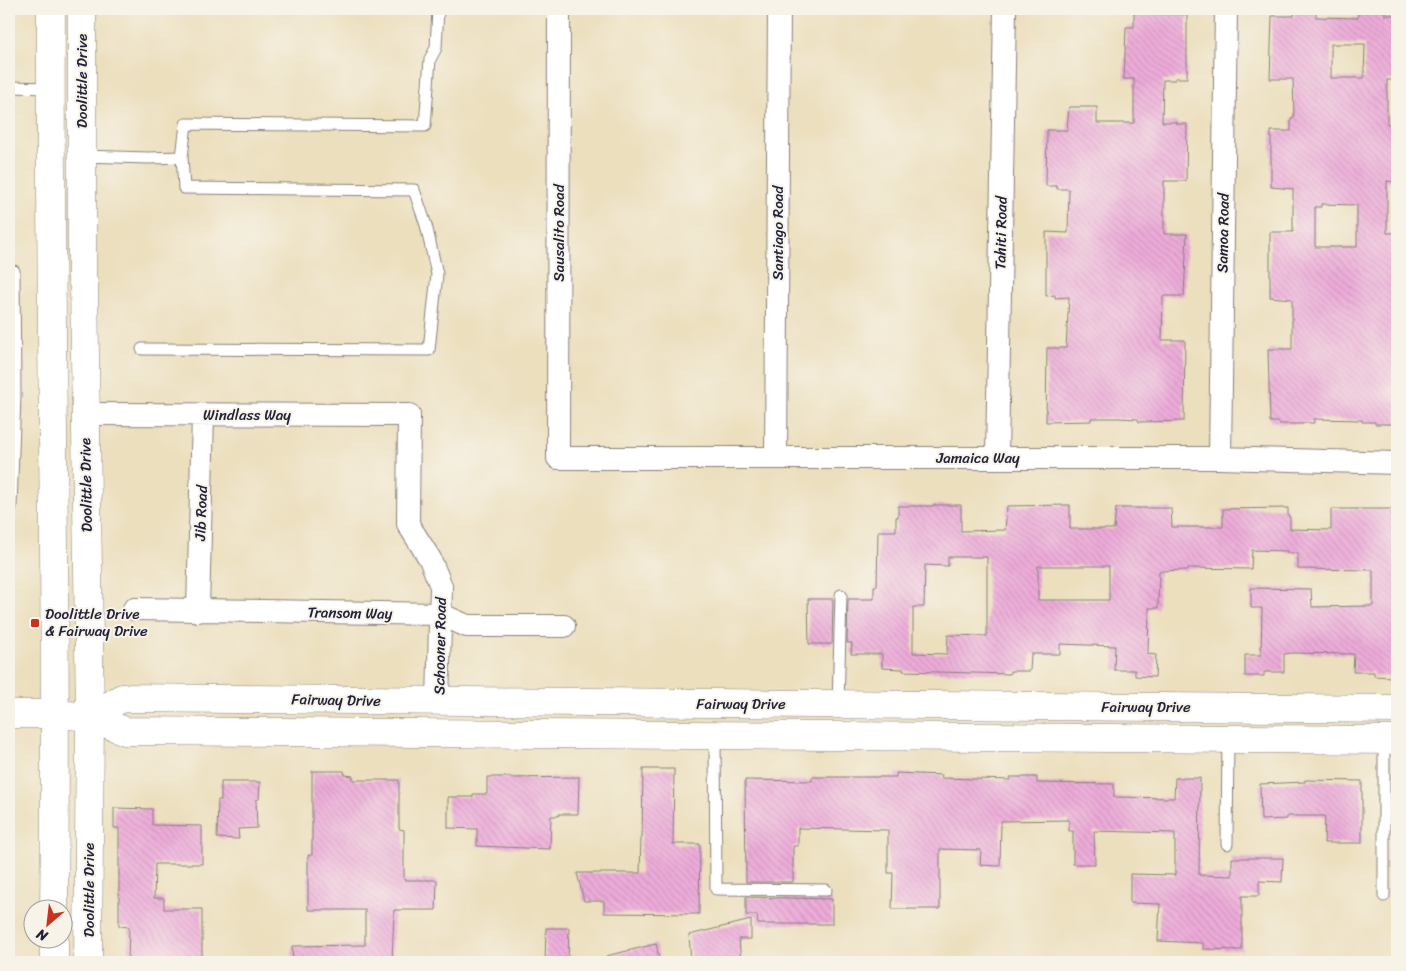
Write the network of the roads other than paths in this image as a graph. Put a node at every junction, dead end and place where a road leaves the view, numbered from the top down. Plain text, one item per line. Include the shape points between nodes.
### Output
1 (51, 9) edge
2 (82, 9) edge
3 (438, 9) edge
4 (559, 9) edge
5 (779, 9) edge
6 (1005, 9) edge
7 (1226, 9) edge
8 (9, 87) edge
9 (51, 88) junction
10 (82, 156) junction
11 (182, 156) junction
12 (14, 271) dead end
13 (68, 276) junction
14 (142, 349) dead end
15 (85, 414) junction
16 (203, 415) junction
17 (409, 415) joint
18 (558, 458) joint
19 (776, 458) junction
20 (996, 458) junction
21 (1220, 458) junction
22 (1397, 464) edge
23 (11, 506) dead end
24 (841, 595) dead end
25 (134, 609) dead end
26 (198, 611) junction
27 (440, 614) junction
28 (564, 626) dead end
29 (438, 702) junction
30 (838, 704) junction
31 (1151, 707) junction
32 (1397, 709) edge
33 (9, 714) edge
34 (56, 714) junction
35 (90, 716) junction
36 (438, 734) junction
37 (715, 736) junction
38 (1150, 738) junction
39 (1228, 739) junction
40 (1390, 740) edge
41 (1227, 844) dead end
42 (826, 890) dead end
43 (1384, 896) dead end
44 (54, 898) edge
45 (54, 948) edge
46 (54, 962) edge
47 (88, 962) edge

1 - 9 street, Doolittle Drive
2 - 10 street, Doolittle Drive
3 - 11 lane via 425,126 186,124
4 - 18 street, Sausalito Road
5 - 19 street, Santiago Road
6 - 20 street, Tahiti Road
7 - 21 street, Samoa Road
8 - 9 lane
9 - 13 street, Doolittle Drive
10 - 11 lane
10 - 13 street, Doolittle Drive
11 - 14 lane via 184,188 414,190 437,274 429,350
12 - 23 lane via 15,395
13 - 15 street, Doolittle Drive via 84,283
13 - 34 street, Doolittle Drive
15 - 16 street, Windlass Way
15 - 35 street, Doolittle Drive
16 - 17 street, Windlass Way
16 - 26 street, Jib Road
17 - 27 street, Schooner Road via 408,524 430,559 441,586
18 - 19 street, Jamaica Way
19 - 20 street, Jamaica Way
20 - 21 street, Jamaica Way
21 - 22 street, Jamaica Way
24 - 30 lane
25 - 26 street, Transom Way
26 - 27 street, Transom Way
27 - 28 street, Transom Way via 467,626
27 - 29 street, Schooner Road
29 - 30 street, Fairway Drive
29 - 35 street, Fairway Drive via 122,698
29 - 36 street, Schooner Road
30 - 31 street, Fairway Drive
31 - 32 street, Fairway Drive
31 - 38 street
33 - 34 street, Fairway Drive
34 - 35 street, Fairway Drive
34 - 44 street, Doolittle Drive
35 - 36 street, Fairway Drive via 125,731
35 - 47 street, Doolittle Drive
36 - 37 street, Fairway Drive
37 - 38 street, Fairway Drive
37 - 42 lane via 716,889
38 - 39 street, Fairway Drive
39 - 40 street, Fairway Drive
39 - 41 lane
40 - 43 lane
45 - 46 street

